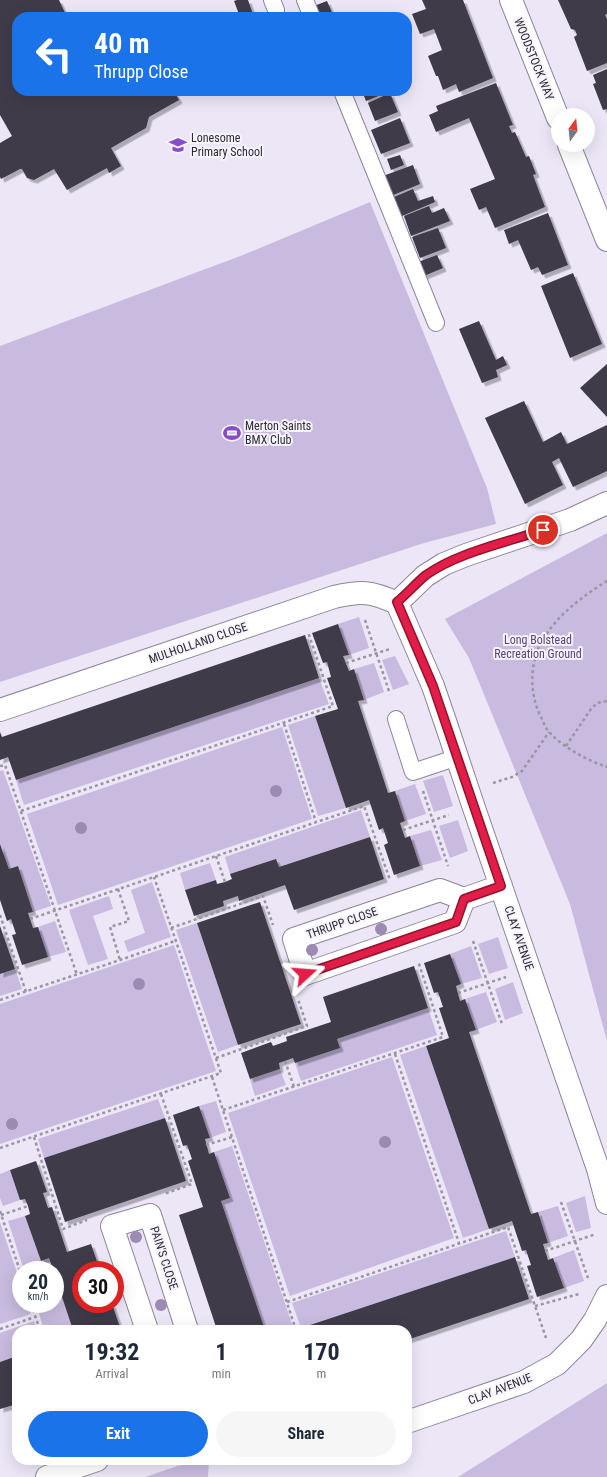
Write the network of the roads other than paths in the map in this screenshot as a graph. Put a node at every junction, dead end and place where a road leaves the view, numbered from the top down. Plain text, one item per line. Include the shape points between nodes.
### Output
1 (305, 0) edge
2 (511, 0) edge
3 (310, 12) edge
4 (344, 96) edge
5 (554, 108) edge
6 (572, 152) edge
7 (607, 240) edge
8 (436, 323) dead end
9 (607, 503) edge
10 (397, 602) junction
11 (0, 710) edge
12 (396, 719) dead end
13 (458, 757) junction
14 (501, 886) junction
15 (464, 899) junction
16 (607, 1203) edge
17 (606, 1301) edge
18 (145, 1325) edge
19 (185, 1325) edge
20 (412, 1420) edge
21 (82, 1465) edge
22 (47, 1477) edge

1 - 3 lane
2 - 5 street, WOODSTOCK WAY
4 - 8 lane
6 - 7 street
9 - 10 street via 570,520 444,564 425,576
10 - 11 street, MULHOLLAND CLOSE via 378,594 364,592 334,597
10 - 13 street, CLAY AVENUE via 433,686
12 - 13 lane via 413,772
13 - 14 street, CLAY AVENUE
14 - 15 street
14 - 16 street, CLAY AVENUE via 598,1169
15 - 15 street, THRUPP CLOSE via 456,922 305,974 294,939 445,880
17 - 20 street, CLAY AVENUE via 581,1340 557,1364 524,1382
18 - 19 street, PAIN'S CLOSE via 112,1226 150,1215
21 - 22 street

